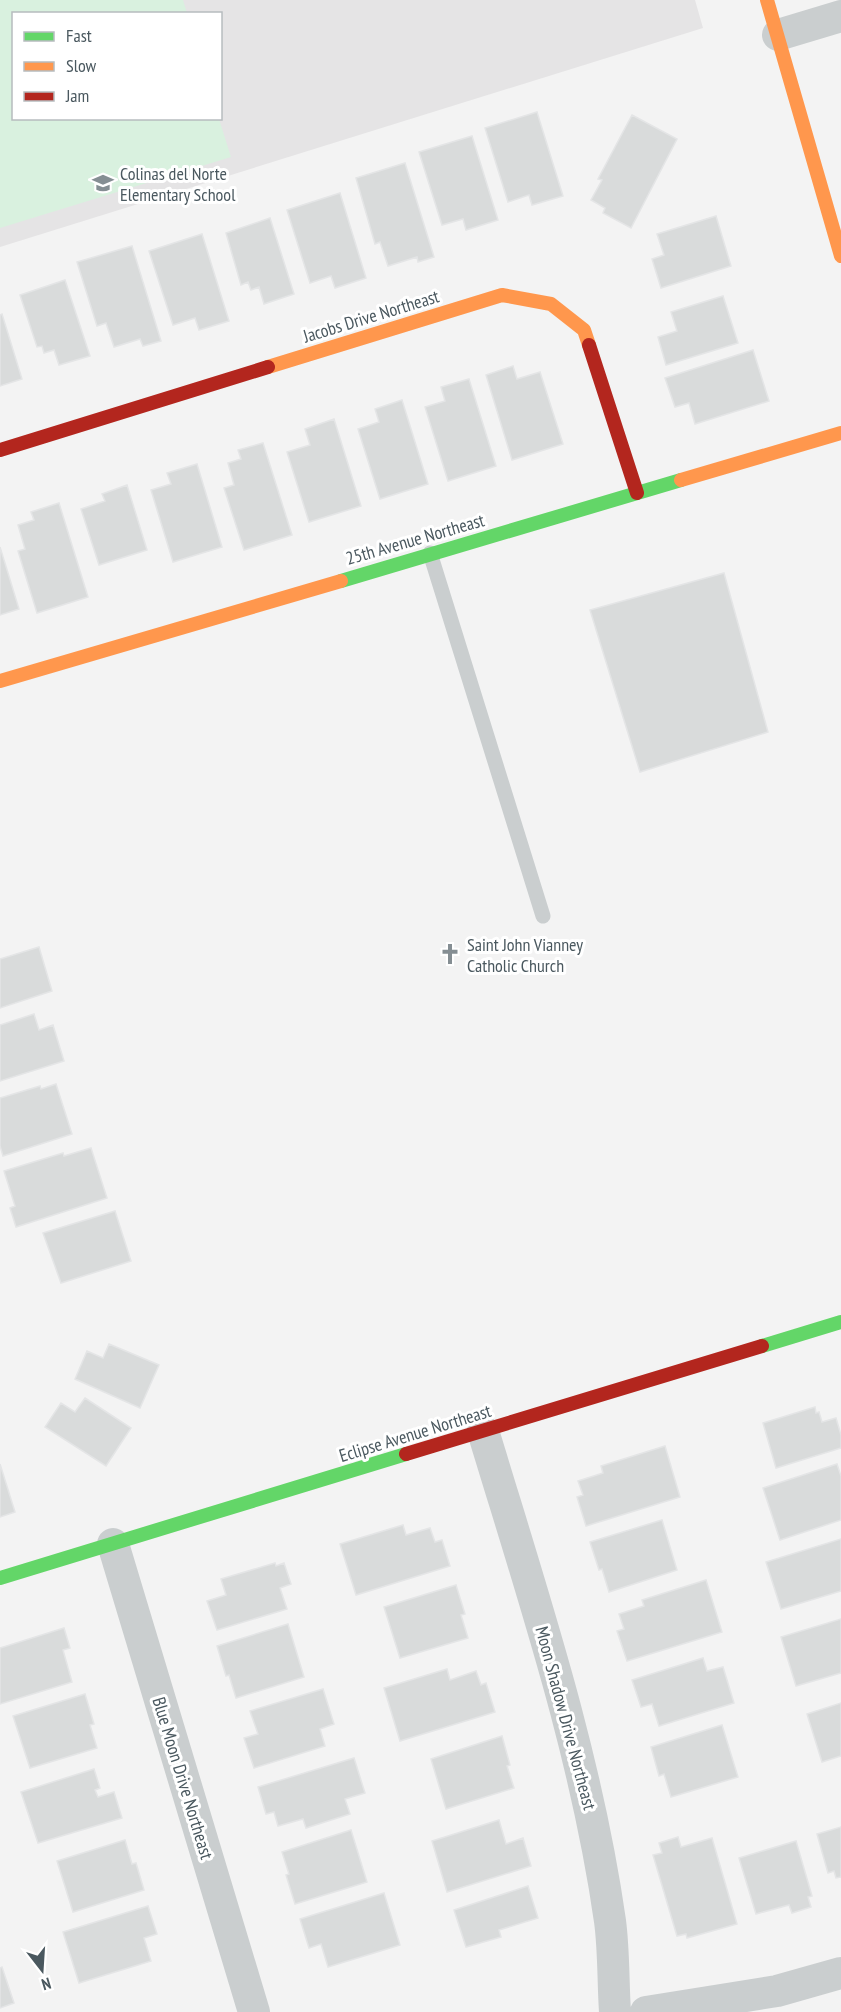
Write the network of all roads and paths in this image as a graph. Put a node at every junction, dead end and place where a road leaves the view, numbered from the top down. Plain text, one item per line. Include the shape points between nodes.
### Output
1 (767, 0) edge
2 (841, 16) edge
3 (778, 36) junction
4 (841, 256) edge
5 (841, 433) edge
6 (0, 450) edge
7 (637, 493) junction
8 (430, 553) junction
9 (0, 681) edge
10 (543, 916) dead end
11 (841, 1322) edge
12 (483, 1431) junction
13 (113, 1544) junction
14 (0, 1578) edge
15 (841, 1973) edge
16 (254, 2012) edge
17 (615, 2012) edge
18 (646, 2012) edge

1 - 3 street
2 - 3 street
3 - 4 street
5 - 7 street, 25th Avenue Northeast
6 - 7 street, Jacobs Drive Northeast via 502,295 551,304 584,330
7 - 8 street, 25th Avenue Northeast
8 - 9 street, 25th Avenue Northeast
8 - 10 lane
11 - 12 street, Eclipse Avenue Northeast
12 - 13 street, Eclipse Avenue Northeast
12 - 17 street, Moon Shadow Drive Northeast via 558,1680 591,1812 610,1923
13 - 14 street, Eclipse Avenue Northeast
13 - 16 street, Blue Moon Drive Northeast
15 - 18 street via 777,1991

